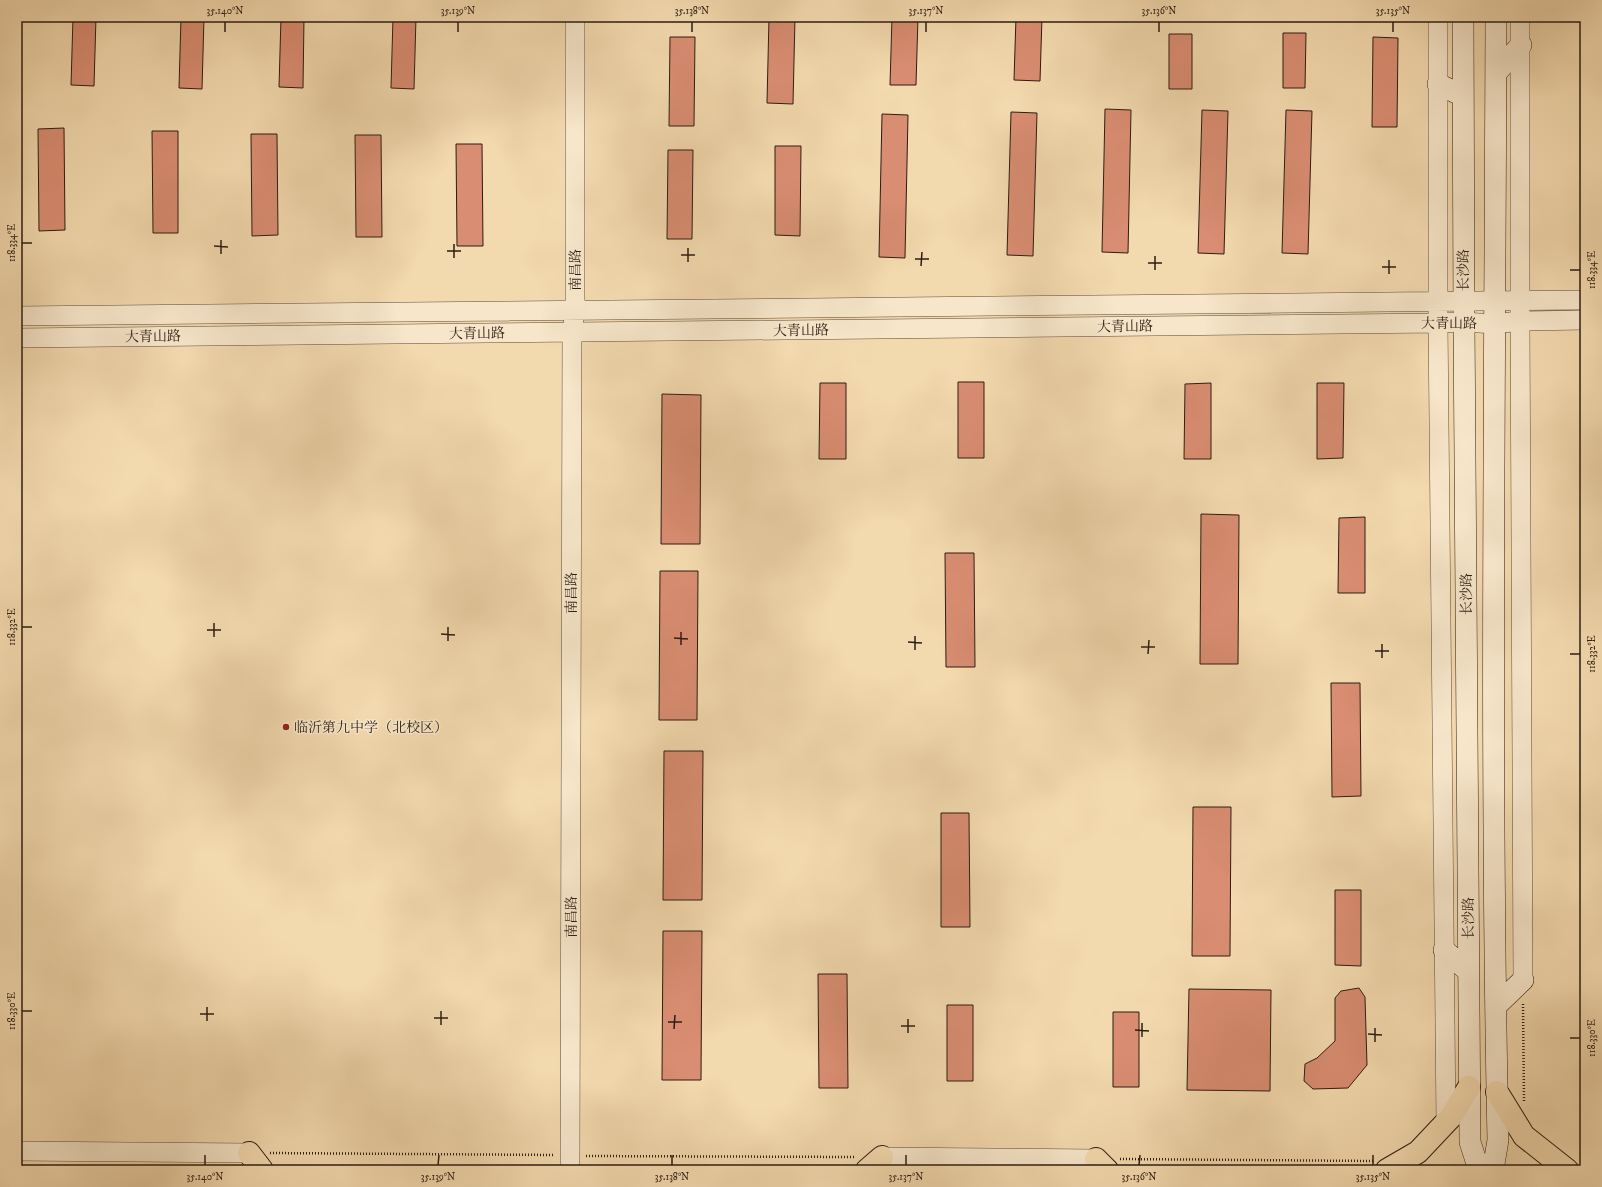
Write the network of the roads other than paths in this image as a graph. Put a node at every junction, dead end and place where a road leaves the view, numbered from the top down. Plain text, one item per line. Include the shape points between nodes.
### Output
1 (576, 17) edge
2 (1438, 17) edge
3 (1463, 17) edge
4 (1496, 17) edge
5 (1520, 17) edge
6 (1521, 45) junction
7 (1496, 73) junction
8 (1438, 84) junction
9 (1464, 96) junction
10 (1585, 300) edge
11 (1438, 301) junction
12 (1463, 301) junction
13 (1494, 301) junction
14 (1520, 301) junction
15 (575, 312) junction
16 (17, 316) edge
17 (1585, 320) edge
18 (1520, 321) junction
19 (1464, 322) junction
20 (1438, 323) junction
21 (1494, 324) junction
22 (572, 332) junction
23 (17, 338) edge
24 (1444, 950) junction
25 (1468, 972) junction
26 (1523, 980) joint
27 (1496, 1006) junction
28 (1469, 1087) junction
29 (1497, 1092) junction
30 (1446, 1122) junction
31 (17, 1151) edge
32 (249, 1153) joint
33 (874, 1164) edge
34 (1101, 1164) edge
35 (1395, 1165) edge
36 (262, 1170) edge
37 (570, 1170) edge
38 (1479, 1170) edge
39 (1493, 1170) edge
40 (1567, 1170) edge

1 - 15 street, 南昌路
2 - 8 street
3 - 9 main road, 长沙路
4 - 7 main road, 长沙路
5 - 6 street
6 - 7 main road
6 - 14 street
7 - 13 main road, 长沙路
8 - 9 main road
8 - 11 street
9 - 12 main road, 长沙路
10 - 14 street, 大青山路
11 - 12 street, 大青山路
11 - 15 street, 大青山路
11 - 20 street
12 - 13 street, 大青山路
12 - 19 main road, 长沙路
13 - 14 street, 大青山路
13 - 21 main road, 长沙路
14 - 18 street
15 - 16 street, 大青山路
15 - 22 street, 南昌路
17 - 18 street, 大青山路
18 - 21 street, 大青山路
18 - 26 street
19 - 20 street, 大青山路
19 - 21 street, 大青山路
19 - 25 main road, 长沙路
20 - 22 street, 大青山路
20 - 24 street
21 - 27 main road, 长沙路
22 - 23 street, 大青山路
22 - 37 street, 南昌路
24 - 25 main road
24 - 30 street
25 - 28 main road, 长沙路
26 - 27 main road
27 - 29 main road, 长沙路
28 - 30 main road
28 - 38 main road, 长沙路 via 1470,1142
29 - 39 main road, 长沙路 via 1498,1140
29 - 40 main road via 1524,1136
30 - 35 main road via 1418,1152
31 - 32 street
32 - 36 main road
33 - 34 street

